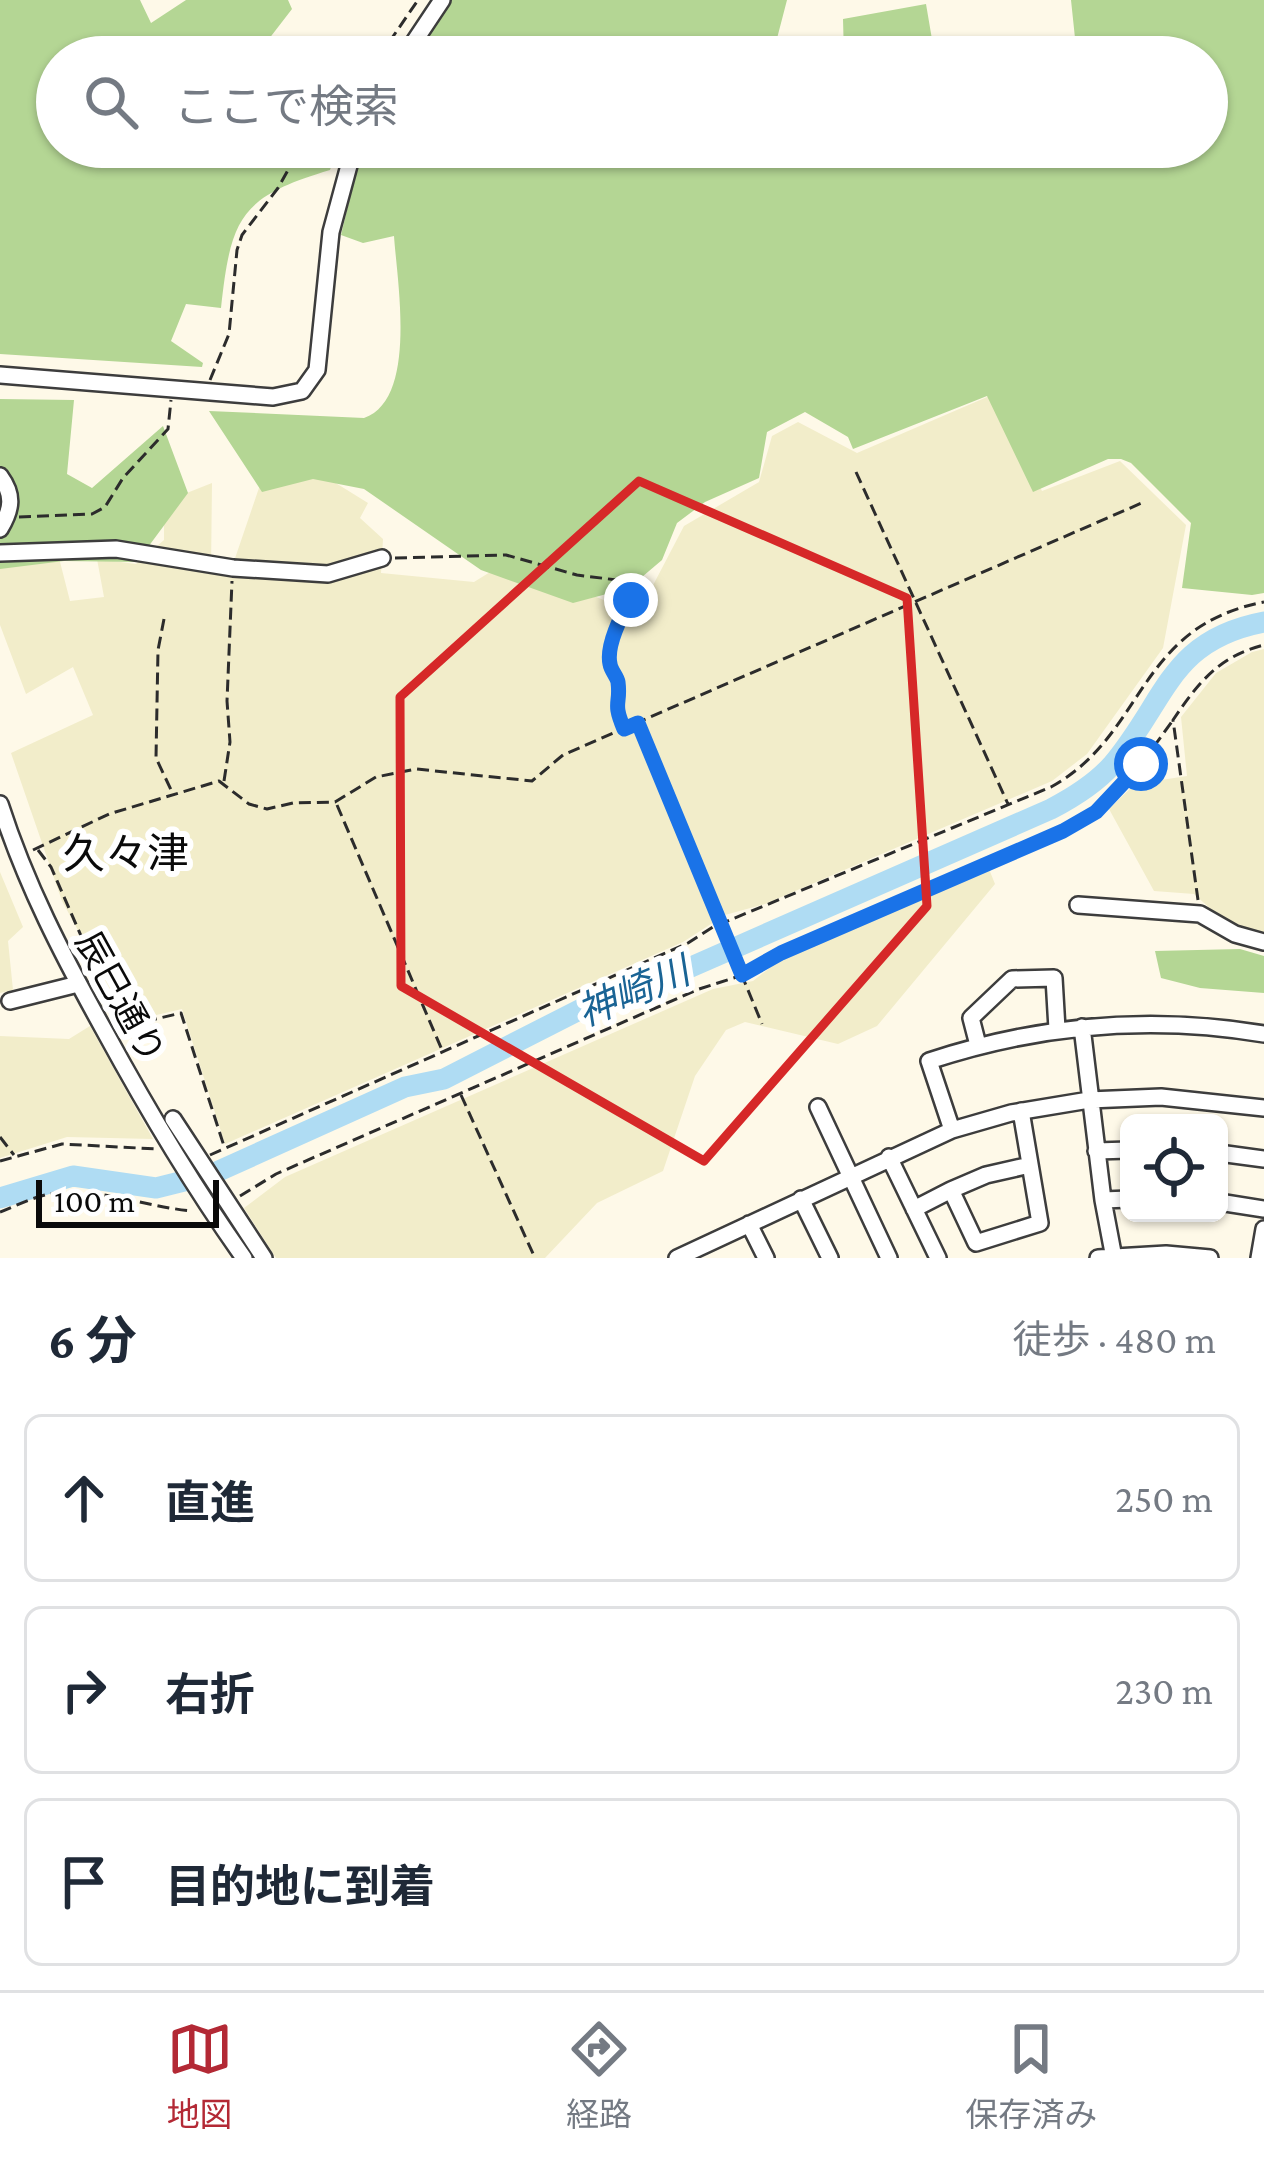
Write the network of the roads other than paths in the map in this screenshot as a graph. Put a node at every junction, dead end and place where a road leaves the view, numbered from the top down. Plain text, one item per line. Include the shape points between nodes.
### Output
1 (442, 0) edge
2 (418, 36) edge
3 (348, 168) edge
4 (0, 376) edge
5 (0, 476) edge
6 (1, 528) edge
7 (0, 553) edge
8 (382, 558) road end
9 (0, 804) edge
10 (1078, 905) dead end
11 (1264, 942) edge
12 (78, 984) junction
13 (10, 1001) dead end
14 (1082, 1027) junction
15 (1058, 1029) junction
16 (1264, 1034) edge
17 (978, 1045) junction
18 (1089, 1100) junction
19 (818, 1107) dead end
20 (1264, 1108) edge
21 (1021, 1111) junction
22 (172, 1119) dead end
23 (952, 1130) junction
24 (1120, 1150) edge
25 (1096, 1151) junction
26 (1228, 1154) edge
27 (889, 1157) junction
28 (1264, 1159) edge
29 (1030, 1165) junction
30 (850, 1176) junction
31 (951, 1190) junction
32 (802, 1199) junction
33 (1120, 1199) edge
34 (1102, 1200) junction
35 (1228, 1203) edge
36 (914, 1209) junction
37 (1264, 1209) edge
38 (749, 1224) junction
39 (1264, 1229) edge
40 (1167, 1256) edge
41 (1113, 1257) edge
42 (244, 1258) edge
43 (264, 1258) edge
44 (677, 1258) edge
45 (766, 1258) edge
46 (830, 1258) edge
47 (889, 1258) edge
48 (938, 1258) edge
49 (1098, 1258) edge
50 (1210, 1258) edge
51 (1259, 1258) edge

1 - 2 street
3 - 4 street via 334,215 317,370 289,396
5 - 6 street via 11,498
7 - 8 street via 116,549 328,574
9 - 12 street, 辰巳通り
10 - 11 street via 1200,914
12 - 13 street
12 - 42 street, 辰巳通り via 170,1149
14 - 15 street
14 - 16 street
14 - 18 street
15 - 17 street
15 - 17 street via 1054,978 1012,979 971,1018
17 - 23 street via 929,1060
18 - 20 street via 1161,1096
18 - 21 street
18 - 25 street
19 - 30 street
21 - 23 street
21 - 29 street
22 - 43 street
23 - 27 street
24 - 25 street
25 - 34 street
26 - 28 street
27 - 30 street
27 - 36 street
29 - 31 street
29 - 31 street via 1040,1223 976,1243
30 - 32 street
30 - 47 street
31 - 36 street
32 - 38 street
32 - 46 street
33 - 34 street
34 - 41 street
35 - 37 street
36 - 48 street
38 - 44 street
38 - 45 street
39 - 51 street
40 - 41 street
40 - 50 street
41 - 49 street

